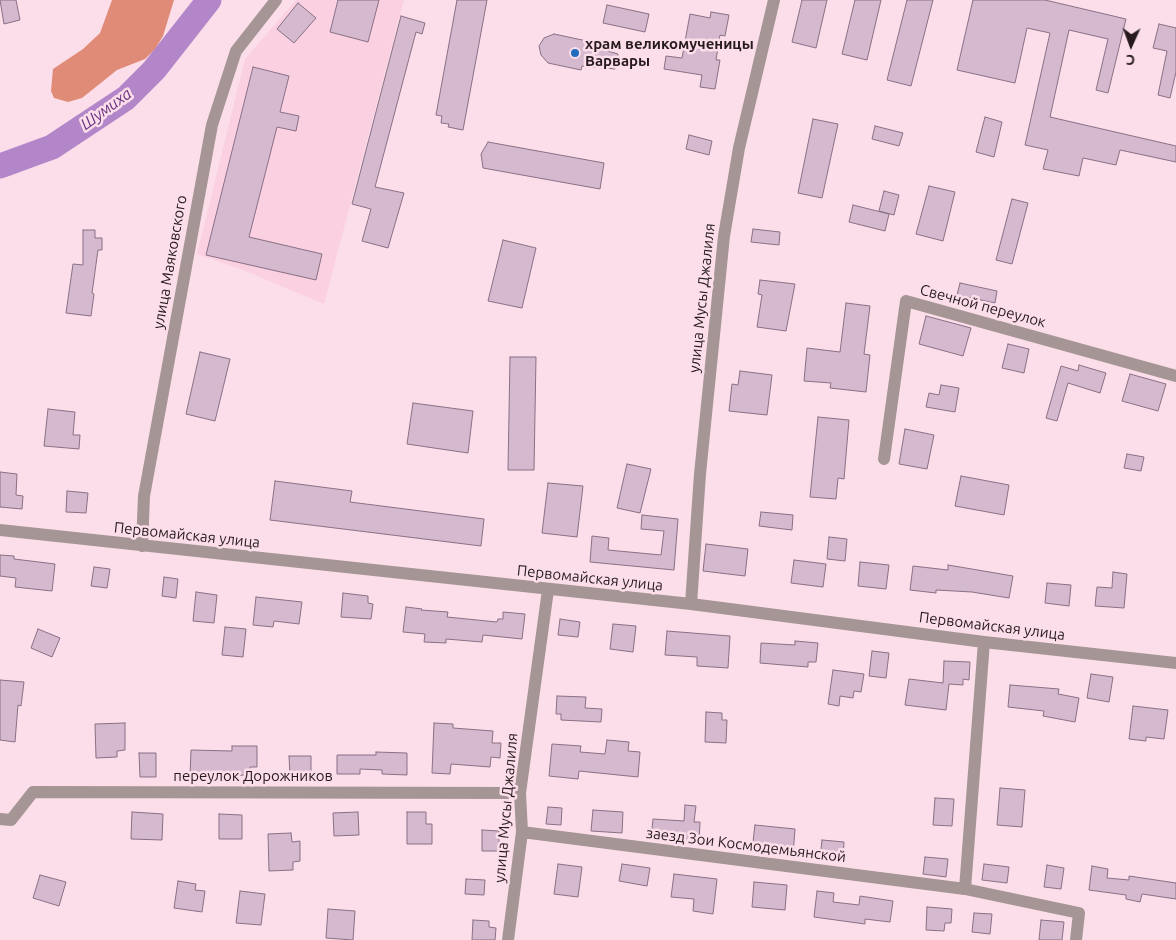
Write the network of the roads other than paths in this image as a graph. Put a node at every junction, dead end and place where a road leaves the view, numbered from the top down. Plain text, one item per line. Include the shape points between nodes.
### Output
1 (276, 0) edge
2 (774, 0) edge
3 (1176, 376) edge
4 (884, 459) dead end
5 (0, 530) edge
6 (142, 546) junction
7 (548, 590) junction
8 (691, 604) junction
9 (984, 642) junction
10 (1176, 663) edge
11 (520, 792) junction
12 (0, 819) edge
13 (522, 832) junction
14 (965, 889) junction
15 (508, 940) edge
16 (1076, 940) edge

1 - 6 street, улица Маяковского via 236,51 212,125 144,496
2 - 8 street, улица Мусы Джалиля via 740,148 724,236 700,474
3 - 4 street, Свечной переулок via 906,301
5 - 6 street, Первомайская улица
6 - 7 street, Первомайская улица
7 - 8 street, Первомайская улица
7 - 11 street, улица Мусы Джалиля
8 - 9 street, Первомайская улица
9 - 10 street, Первомайская улица
9 - 14 street
11 - 12 street, переулок Дорожников via 33,792 11,820
11 - 13 street, улица Мусы Джалиля
13 - 14 street, заезд Зои Космодемьянской
13 - 15 street, улица Мусы Джалиля
14 - 16 street, заезд Зои Космодемьянской via 1079,913

